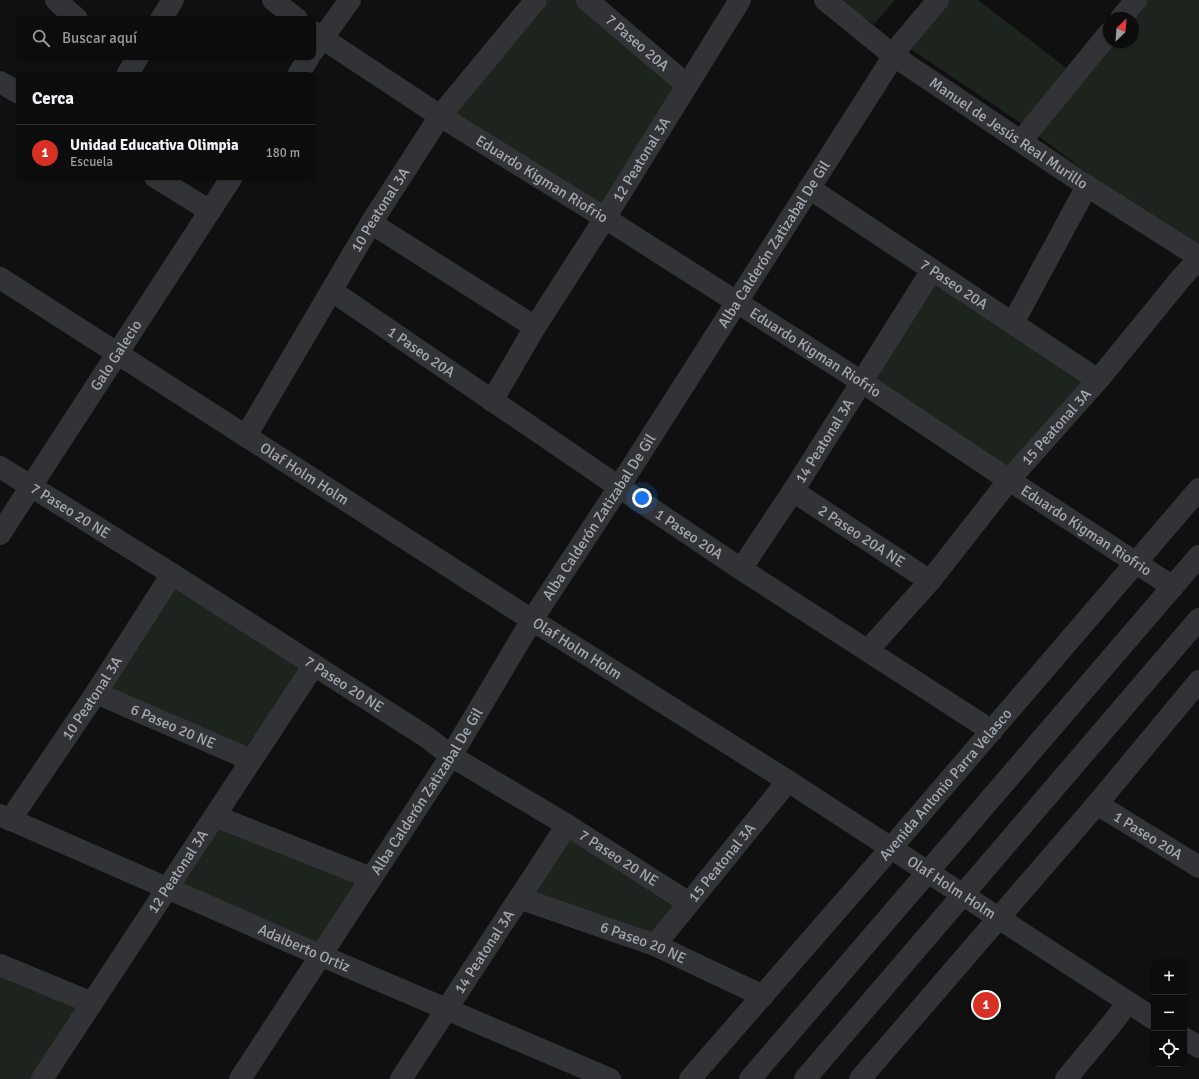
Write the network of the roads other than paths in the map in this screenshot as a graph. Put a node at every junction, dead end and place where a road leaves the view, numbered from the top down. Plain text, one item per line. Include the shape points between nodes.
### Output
1 (56, 0) edge
2 (173, 0) edge
3 (273, 0) edge
4 (350, 0) edge
5 (536, 0) edge
6 (740, 0) edge
7 (825, 0) edge
8 (938, 0) edge
9 (1136, 0) edge
10 (594, 2) edge
11 (1126, 12) edge
12 (74, 16) edge
13 (163, 16) edge
14 (293, 16) edge
15 (1103, 40) edge
16 (316, 41) edge
17 (894, 56) junction
18 (307, 60) edge
19 (300, 72) edge
20 (0, 82) edge
21 (687, 85) junction
22 (16, 91) edge
23 (440, 116) junction
24 (1021, 140) junction
25 (160, 180) edge
26 (230, 180) edge
27 (1087, 186) junction
28 (809, 188) junction
29 (210, 211) junction
30 (605, 218) junction
31 (371, 223) junction
32 (1199, 258) edge
33 (932, 270) junction
34 (0, 278) edge
35 (332, 291) junction
36 (736, 302) junction
37 (1013, 324) junction
38 (535, 327) junction
39 (118, 353) junction
40 (1098, 380) junction
41 (862, 382) junction
42 (492, 400) junction
43 (246, 436) junction
44 (0, 467) edge
45 (1009, 480) junction
46 (30, 486) junction
47 (619, 487) junction
48 (1199, 489) edge
49 (792, 492) junction
50 (0, 534) edge
51 (1199, 556) edge
52 (1136, 563) junction
53 (741, 569) junction
54 (172, 574) junction
55 (930, 581) junction
56 (1173, 587) junction
57 (1199, 619) edge
58 (532, 620) junction
59 (868, 650) junction
60 (314, 665) junction
61 (1199, 681) edge
62 (96, 693) junction
63 (992, 731) junction
64 (451, 756) junction
65 (251, 760) junction
66 (788, 781) junction
67 (1097, 804) junction
68 (215, 816) junction
69 (5, 818) edge
70 (567, 826) junction
71 (891, 848) junction
72 (1199, 867) edge
73 (928, 872) junction
74 (371, 878) junction
75 (167, 887) junction
76 (963, 895) junction
77 (519, 898) junction
78 (689, 903) junction
79 (999, 918) junction
80 (655, 945) junction
81 (322, 956) junction
82 (0, 965) edge
83 (763, 996) junction
84 (1128, 1002) junction
85 (92, 1003) junction
86 (447, 1009) junction
87 (1151, 1016) edge
88 (1187, 1040) edge
89 (1199, 1047) edge
90 (42, 1079) edge
91 (240, 1079) edge
92 (401, 1079) edge
93 (610, 1079) edge
94 (690, 1079) edge
95 (750, 1079) edge
96 (805, 1079) edge
97 (860, 1079) edge
98 (1066, 1079) edge

1 - 12 street
2 - 13 street
3 - 14 street
4 - 16 street
5 - 23 street, 10 Peatonal 3A
6 - 21 street, 12 Peatonal 3A
7 - 17 street, Manuel de Jesús Real Murillo
8 - 17 street, Alba Calderón Zatizabal De Gil
9 - 11 street
10 - 21 street, 7 Paseo 20A
15 - 24 street
16 - 23 street, Eduardo Kigman Riofrio
17 - 24 street, Manuel de Jesús Real Murillo
17 - 28 street, Alba Calderón Zatizabal De Gil
18 - 19 street
20 - 22 street
21 - 30 street, 12 Peatonal 3A
23 - 30 street, Eduardo Kigman Riofrio
23 - 31 street, 10 Peatonal 3A
24 - 27 street, Manuel de Jesús Real Murillo
25 - 29 street
26 - 29 street, Galo Galecio
27 - 32 street, Manuel de Jesús Real Murillo
27 - 37 street
28 - 33 street, 7 Paseo 20A
28 - 36 street, Alba Calderón Zatizabal De Gil
29 - 39 street, Galo Galecio
30 - 36 street, Eduardo Kigman Riofrio
30 - 38 street, 12 Peatonal 3A
31 - 35 street, 10 Peatonal 3A
31 - 38 street
32 - 40 street, 15 Peatonal 3A
33 - 37 street, 7 Paseo 20A
33 - 41 street, 14 Peatonal 3A
34 - 39 street, Olaf Holm Holm
35 - 42 street, 1 Paseo 20A
35 - 43 street, 10 Peatonal 3A
36 - 41 street, Eduardo Kigman Riofrio
36 - 47 street, Alba Calderón Zatizabal De Gil
37 - 40 street, 7 Paseo 20A
38 - 42 street, 12 Peatonal 3A
39 - 43 street, Olaf Holm Holm
39 - 46 street, Galo Galecio
40 - 45 street, 15 Peatonal 3A
41 - 45 street, Eduardo Kigman Riofrio
41 - 49 street, 14 Peatonal 3A
42 - 47 street, 1 Paseo 20A
43 - 58 street, Olaf Holm Holm
44 - 46 street, 7 Paseo 20 NE
45 - 52 street, Eduardo Kigman Riofrio
45 - 55 street, 15 Peatonal 3A
46 - 50 street, Galo Galecio
46 - 54 street, 7 Paseo 20 NE
47 - 53 street, 1 Paseo 20A
47 - 58 street, Alba Calderón Zatizabal De Gil
48 - 52 street, Avenida Antonio Parra Velasco
49 - 53 street, 14 Peatonal 3A
49 - 55 street, 2 Paseo 20A NE
51 - 56 street
52 - 56 street, Eduardo Kigman Riofrio
52 - 63 street, Avenida Antonio Parra Velasco
53 - 59 street, 1 Paseo 20A
54 - 60 street, 7 Paseo 20 NE
54 - 62 street, 10 Peatonal 3A
55 - 59 street, 15 Peatonal 3A
56 - 73 street
57 - 76 street
58 - 64 street, Alba Calderón Zatizabal De Gil
58 - 66 street, Olaf Holm Holm
59 - 63 street, 1 Paseo 20A
60 - 64 street, 7 Paseo 20 NE via 428,738
60 - 65 street, 12 Peatonal 3A
61 - 67 street
62 - 65 street, 6 Paseo 20 NE
62 - 69 street, 10 Peatonal 3A
63 - 71 street, Avenida Antonio Parra Velasco
64 - 70 street, 7 Paseo 20 NE
64 - 74 street, Alba Calderón Zatizabal De Gil
65 - 68 street, 12 Peatonal 3A
66 - 71 street, Olaf Holm Holm
66 - 78 street, 15 Peatonal 3A
67 - 72 street, 1 Paseo 20A
67 - 79 street
68 - 74 street
68 - 75 street, 12 Peatonal 3A
69 - 75 street, Adalberto Ortiz
70 - 77 street, 14 Peatonal 3A
70 - 78 street, 7 Paseo 20 NE
71 - 73 street, Olaf Holm Holm
71 - 83 street, Avenida Antonio Parra Velasco
73 - 76 street, Olaf Holm Holm
73 - 95 street
74 - 81 street, Alba Calderón Zatizabal De Gil
75 - 81 street, Adalberto Ortiz
75 - 85 street, 12 Peatonal 3A
76 - 79 street, Olaf Holm Holm
76 - 96 street
77 - 80 street, 6 Paseo 20 NE
77 - 86 street, 14 Peatonal 3A
78 - 80 street, 15 Peatonal 3A
79 - 84 street, Olaf Holm Holm
79 - 97 street
80 - 83 street, 6 Paseo 20 NE
81 - 86 street, Adalberto Ortiz
81 - 91 street, Alba Calderón Zatizabal De Gil
82 - 85 street
83 - 94 street, Avenida Antonio Parra Velasco
84 - 87 street, Olaf Holm Holm
84 - 98 street
85 - 90 street, 12 Peatonal 3A
86 - 92 street, 14 Peatonal 3A
86 - 93 street, Adalberto Ortiz
88 - 89 street

